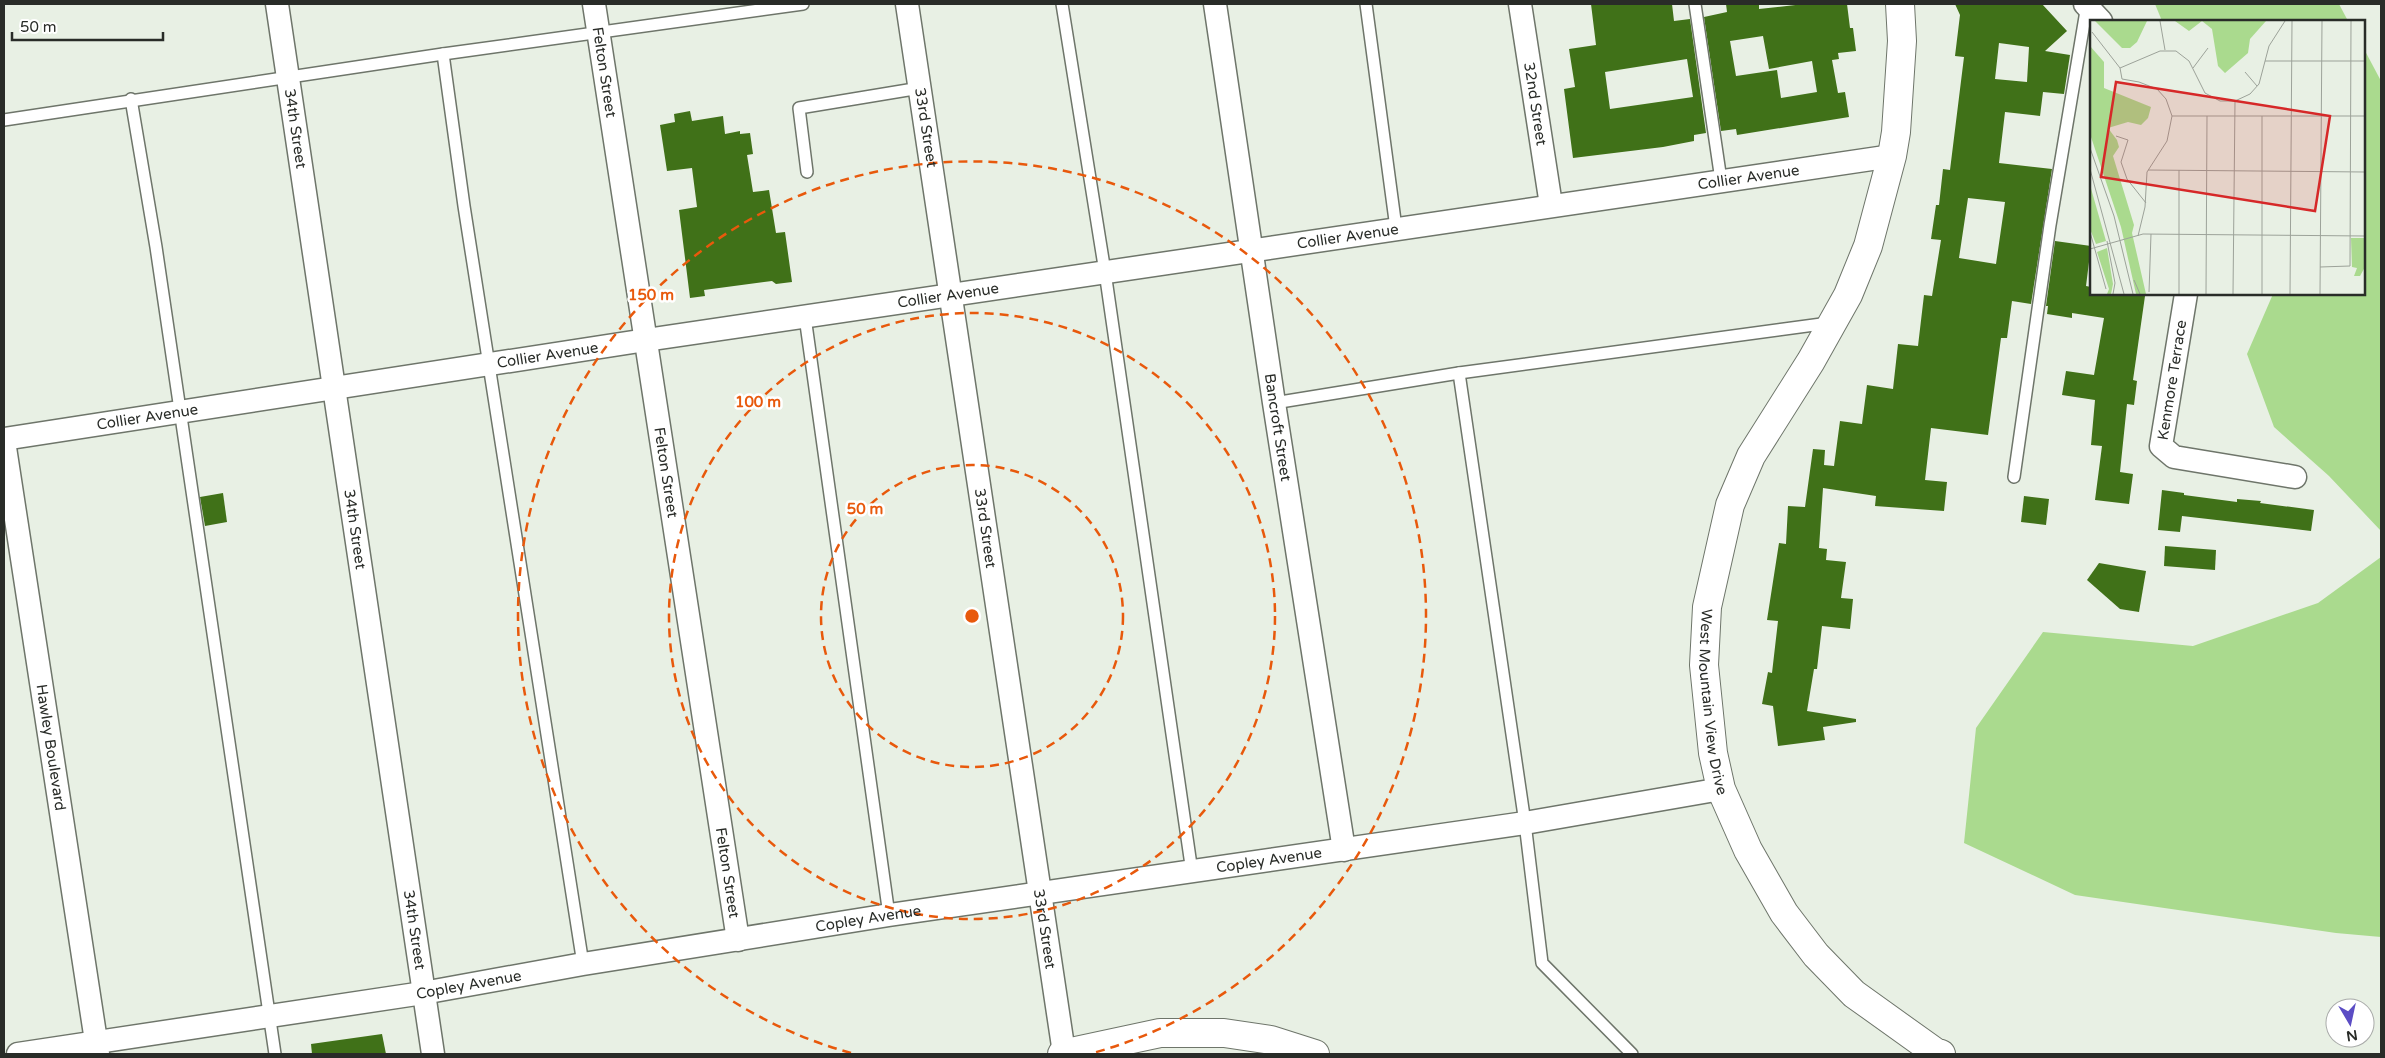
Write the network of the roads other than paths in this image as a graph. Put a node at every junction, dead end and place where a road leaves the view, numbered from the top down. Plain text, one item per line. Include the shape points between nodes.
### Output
1 (277, 4) edge
2 (594, 4) edge
3 (803, 4) edge
4 (907, 4) edge
5 (1062, 4) edge
6 (1215, 4) edge
7 (1366, 4) edge
8 (1520, 4) edge
9 (1695, 4) edge
10 (1900, 4) edge
11 (2091, 10) edge
12 (598, 31) junction
13 (443, 54) junction
14 (288, 77) junction
15 (920, 88) junction
16 (131, 99) junction
17 (4, 120) edge
18 (1892, 156) junction
19 (807, 172) dead end
20 (1721, 180) junction
21 (1551, 205) junction
22 (1396, 228) junction
23 (1253, 250) junction
24 (1105, 272) junction
25 (953, 295) junction
26 (2186, 295) edge
27 (805, 317) junction
28 (1833, 322) junction
29 (646, 340) junction
30 (488, 366) junction
31 (1459, 373) junction
32 (333, 388) junction
33 (1274, 403) junction
34 (180, 412) junction
35 (4, 440) edge
36 (2014, 477) dead end
37 (2295, 477) dead end
38 (1721, 789) junction
39 (1525, 822) junction
40 (1344, 850) junction
41 (1192, 872) junction
42 (1039, 892) junction
43 (889, 915) junction
44 (738, 940) junction
45 (583, 964) junction
46 (423, 993) junction
47 (270, 1015) junction
48 (97, 1049) edge
49 (18, 1054) edge
50 (275, 1054) edge
51 (433, 1054) edge
52 (1063, 1054) edge
53 (1315, 1054) edge
54 (1632, 1054) edge
55 (1942, 1054) edge

1 - 14 street, 34th Street
2 - 12 street, Felton Street
3 - 12 lane
4 - 15 street, 33rd Street
5 - 24 lane
6 - 23 street, Bancroft Street
7 - 22 lane
8 - 21 street, 32nd Street
9 - 20 lane
10 - 18 street, West Mountain View Drive via 1900,80
11 - 36 lane via 2050,225
12 - 13 lane
12 - 29 street, Felton Street
13 - 14 lane
13 - 30 lane
14 - 16 lane
14 - 32 street, 34th Street
15 - 19 lane via 799,108
15 - 25 street, 33rd Street
16 - 17 lane
16 - 34 lane
18 - 20 street, Collier Avenue
18 - 28 street, West Mountain View Drive via 1868,246
20 - 21 street, Collier Avenue
21 - 22 street, Collier Avenue
22 - 23 street, Collier Avenue
23 - 24 street, Collier Avenue
23 - 33 street, Bancroft Street
24 - 25 street, Collier Avenue
24 - 41 lane
25 - 27 street, Collier Avenue
25 - 42 street, 33rd Street
26 - 37 street, Kenmore Terrace via 2161,446 2174,457
27 - 29 street, Collier Avenue
27 - 43 lane
28 - 31 lane
28 - 38 street, West Mountain View Drive via 1751,456 1730,505 1707,607 1704,665 1713,753
29 - 30 street, Collier Avenue
29 - 44 street, Felton Street
30 - 32 street, Collier Avenue
30 - 45 lane
31 - 33 lane
31 - 39 lane
32 - 34 street, Collier Avenue
32 - 46 street, 34th Street
33 - 40 street, Bancroft Street
34 - 35 street, Collier Avenue
34 - 47 lane
35 - 48 street, Hawley Boulevard
38 - 39 street, Copley Avenue
38 - 55 street, West Mountain View Drive via 1748,850 1784,913 1816,955 1854,994
39 - 40 street, Copley Avenue
39 - 54 lane via 1542,963
40 - 41 street, Copley Avenue
41 - 42 street, Copley Avenue
42 - 43 street, Copley Avenue
42 - 52 street, 33rd Street
43 - 44 street, Copley Avenue
44 - 45 street, Copley Avenue
45 - 46 street, Copley Avenue
46 - 47 street, Copley Avenue
46 - 51 street, 34th Street
47 - 48 street, Copley Avenue
47 - 50 lane
48 - 49 street, Copley Avenue
52 - 53 street via 1160,1033 1224,1033 1271,1040

